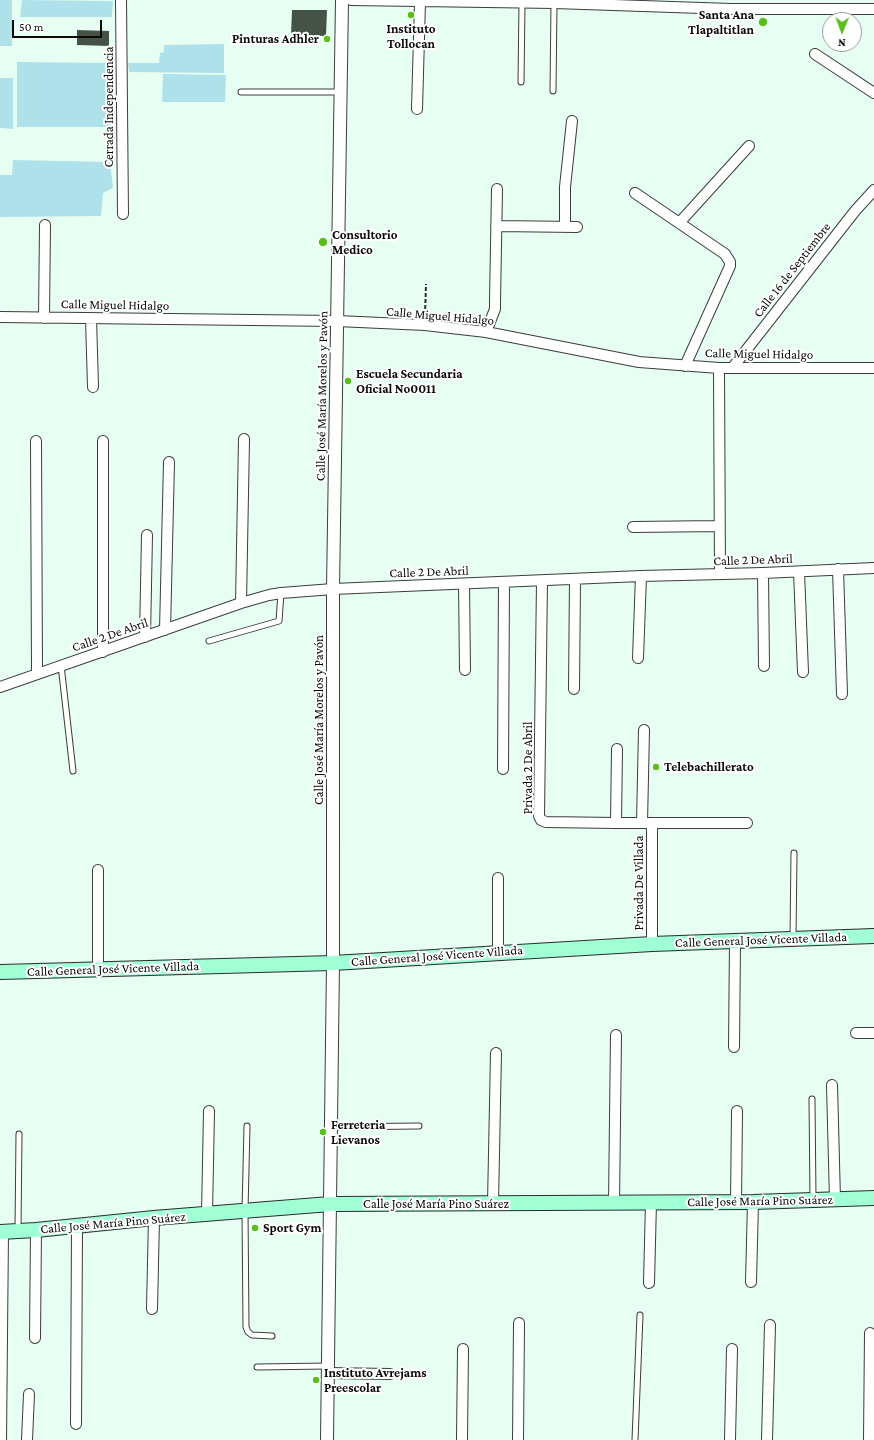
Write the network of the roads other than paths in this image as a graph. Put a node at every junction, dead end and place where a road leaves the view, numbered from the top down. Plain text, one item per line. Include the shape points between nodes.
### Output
1 (121, 0) edge
2 (342, 0) edge
3 (351, 0) edge
4 (420, 2) junction
5 (522, 3) junction
6 (554, 3) junction
7 (688, 4) edge
8 (731, 4) edge
9 (869, 6) edge
10 (815, 54) dead end
11 (521, 82) dead end
12 (553, 91) dead end
13 (241, 92) dead end
14 (340, 92) junction
15 (874, 93) edge
16 (417, 109) dead end
17 (572, 121) dead end
18 (749, 146) dead end
19 (497, 189) dead end
20 (874, 190) edge
21 (635, 193) dead end
22 (122, 214) dead end
23 (680, 222) junction
24 (45, 225) dead end
25 (496, 226) junction
26 (565, 227) junction
27 (577, 227) dead end
28 (0, 317) edge
29 (44, 318) junction
30 (91, 318) junction
31 (337, 321) junction
32 (486, 332) junction
33 (685, 366) junction
34 (733, 367) junction
35 (719, 368) junction
36 (874, 368) edge
37 (93, 387) dead end
38 (244, 439) dead end
39 (36, 441) dead end
40 (103, 441) dead end
41 (169, 462) dead end
42 (720, 526) junction
43 (633, 527) dead end
44 (147, 535) dead end
45 (874, 568) edge
46 (838, 569) junction
47 (799, 572) junction
48 (762, 573) junction
49 (720, 574) junction
50 (641, 576) junction
51 (575, 579) junction
52 (542, 581) junction
53 (504, 582) junction
54 (464, 584) junction
55 (332, 589) junction
56 (281, 593) junction
57 (241, 603) junction
58 (165, 630) junction
59 (145, 638) junction
60 (209, 641) dead end
61 (103, 652) junction
62 (638, 658) dead end
63 (62, 665) junction
64 (764, 666) dead end
65 (465, 670) dead end
66 (803, 672) dead end
67 (37, 674) junction
68 (0, 687) edge
69 (574, 689) dead end
70 (842, 694) dead end
71 (644, 730) dead end
72 (617, 749) dead end
73 (503, 769) dead end
74 (73, 771) dead end
75 (616, 823) junction
76 (647, 823) junction
77 (747, 823) dead end
78 (794, 853) dead end
79 (98, 870) dead end
80 (498, 878) dead end
81 (874, 936) edge
82 (793, 939) junction
83 (735, 941) junction
84 (652, 944) junction
85 (498, 952) junction
86 (333, 963) junction
87 (98, 969) junction
88 (0, 972) edge
89 (874, 1032) edge
90 (856, 1033) dead end
91 (616, 1035) dead end
92 (734, 1047) dead end
93 (496, 1053) dead end
94 (832, 1085) dead end
95 (812, 1100) dead end
96 (208, 1111) dead end
97 (737, 1111) dead end
98 (247, 1126) dead end
99 (330, 1126) junction
100 (419, 1126) dead end
101 (19, 1134) dead end
102 (874, 1198) edge
103 (813, 1200) junction
104 (835, 1200) junction
105 (651, 1202) junction
106 (736, 1202) junction
107 (753, 1202) junction
108 (493, 1203) junction
109 (614, 1203) junction
110 (330, 1204) junction
111 (245, 1211) junction
112 (206, 1214) junction
113 (154, 1218) junction
114 (77, 1226) junction
115 (36, 1230) junction
116 (18, 1231) junction
117 (1, 1232) edge
118 (750, 1282) dead end
119 (649, 1283) dead end
120 (152, 1309) dead end
121 (640, 1315) dead end
122 (519, 1323) dead end
123 (770, 1325) dead end
124 (870, 1333) dead end
125 (272, 1336) dead end
126 (35, 1338) dead end
127 (463, 1349) dead end
128 (732, 1349) dead end
129 (257, 1368) dead end
130 (328, 1370) junction
131 (390, 1374) dead end
132 (29, 1394) dead end
133 (76, 1424) dead end
134 (0, 1440) edge
135 (27, 1440) edge
136 (327, 1440) edge
137 (462, 1440) edge
138 (518, 1440) edge
139 (635, 1440) edge
140 (730, 1440) edge
141 (768, 1440) edge
142 (869, 1440) edge

1 - 22 street, Cerrada Independencia
2 - 14 street, Calle José María Morelos y Pavón
3 - 4 street
4 - 5 street
4 - 16 street
5 - 6 street
5 - 11 lane
6 - 7 street
6 - 12 lane
7 - 8 street
8 - 9 street
10 - 15 street
13 - 14 lane
14 - 31 street, Calle José María Morelos y Pavón
17 - 26 street via 565,187
18 - 23 street
19 - 25 street
20 - 34 street, Calle 16 de Septiembre
21 - 23 street
23 - 33 street via 725,254 730,262
24 - 29 street
25 - 26 street
25 - 32 street via 495,302
26 - 27 street
28 - 29 street, Calle Miguel Hidalgo
29 - 30 street, Calle Miguel Hidalgo
30 - 31 street, Calle Miguel Hidalgo
30 - 37 street
31 - 32 street, Calle Miguel Hidalgo via 425,325
31 - 55 street, Calle José María Morelos y Pavón
32 - 33 street, Calle Miguel Hidalgo via 639,362
33 - 35 street, Calle Miguel Hidalgo
34 - 35 street, Calle Miguel Hidalgo
34 - 36 street, Calle Miguel Hidalgo
35 - 42 street
38 - 57 street
39 - 67 street
40 - 61 street
41 - 58 street
42 - 43 street
42 - 49 street
44 - 59 street
45 - 46 street, Calle 2 De Abril
46 - 47 street, Calle 2 De Abril
46 - 70 street
47 - 48 street, Calle 2 De Abril
47 - 66 street
48 - 49 street, Calle 2 De Abril
48 - 64 street
49 - 50 street, Calle 2 De Abril
50 - 51 street, Calle 2 De Abril
50 - 62 street
51 - 52 street, Calle 2 De Abril
51 - 69 street
52 - 53 street, Calle 2 De Abril
52 - 75 street, Privada 2 De Abril via 540,819 543,822
53 - 54 street, Calle 2 De Abril
53 - 73 street
54 - 55 street, Calle 2 De Abril
54 - 65 street
55 - 56 street, Calle 2 De Abril
55 - 86 street, Calle José María Morelos y Pavón
56 - 57 street, Calle 2 De Abril
56 - 60 lane via 279,621
57 - 58 street, Calle 2 De Abril
58 - 59 street, Calle 2 De Abril
59 - 61 street, Calle 2 De Abril
61 - 63 street, Calle 2 De Abril
63 - 67 street, Calle 2 De Abril
63 - 74 lane
67 - 68 street, Calle 2 De Abril
71 - 76 street, Privada De Villada
72 - 75 street
75 - 76 street, Privada 2 De Abril
76 - 77 street, Privada 2 De Abril
76 - 84 street, Privada De Villada
78 - 82 lane
79 - 87 street
80 - 85 street
81 - 82 main road, Calle General José Vicente Villada
82 - 83 main road, Calle General José Vicente Villada
83 - 84 main road, Calle General José Vicente Villada
83 - 92 street
84 - 85 main road, Calle General José Vicente Villada
85 - 86 main road, Calle General José Vicente Villada
86 - 87 main road, Calle General José Vicente Villada
86 - 99 street, Calle José María Morelos y Pavón
87 - 88 main road, Calle General José Vicente Villada
89 - 90 street
91 - 109 street
93 - 108 street
94 - 104 street
95 - 103 lane
96 - 112 street
97 - 106 street
98 - 111 lane
99 - 100 lane
99 - 110 street, Calle José María Morelos y Pavón
101 - 116 lane
102 - 104 main road, Calle José María Pino Suárez
103 - 104 main road, Calle José María Pino Suárez
103 - 107 main road, Calle José María Pino Suárez
105 - 106 main road, Calle José María Pino Suárez
105 - 109 main road, Calle José María Pino Suárez
105 - 119 street
106 - 107 main road, Calle José María Pino Suárez
107 - 118 street
108 - 109 main road, Calle José María Pino Suárez
108 - 110 main road, Calle José María Pino Suárez
110 - 111 main road, Calle José María Pino Suárez
110 - 130 street, Calle José María Morelos y Pavón
111 - 112 main road, Calle José María Pino Suárez
111 - 125 lane via 246,1327 252,1335
112 - 113 main road, Calle José María Pino Suárez
113 - 114 main road, Calle José María Pino Suárez
113 - 120 street
114 - 115 main road, Calle José María Pino Suárez
114 - 133 street
115 - 116 main road, Calle José María Pino Suárez
115 - 126 street
116 - 117 main road, Calle José María Pino Suárez
117 - 134 street
121 - 139 lane
122 - 138 street
123 - 141 street
124 - 142 street
127 - 137 street
128 - 140 street
129 - 130 lane
130 - 131 street
130 - 136 street, Calle José María Morelos y Pavón
132 - 135 street

